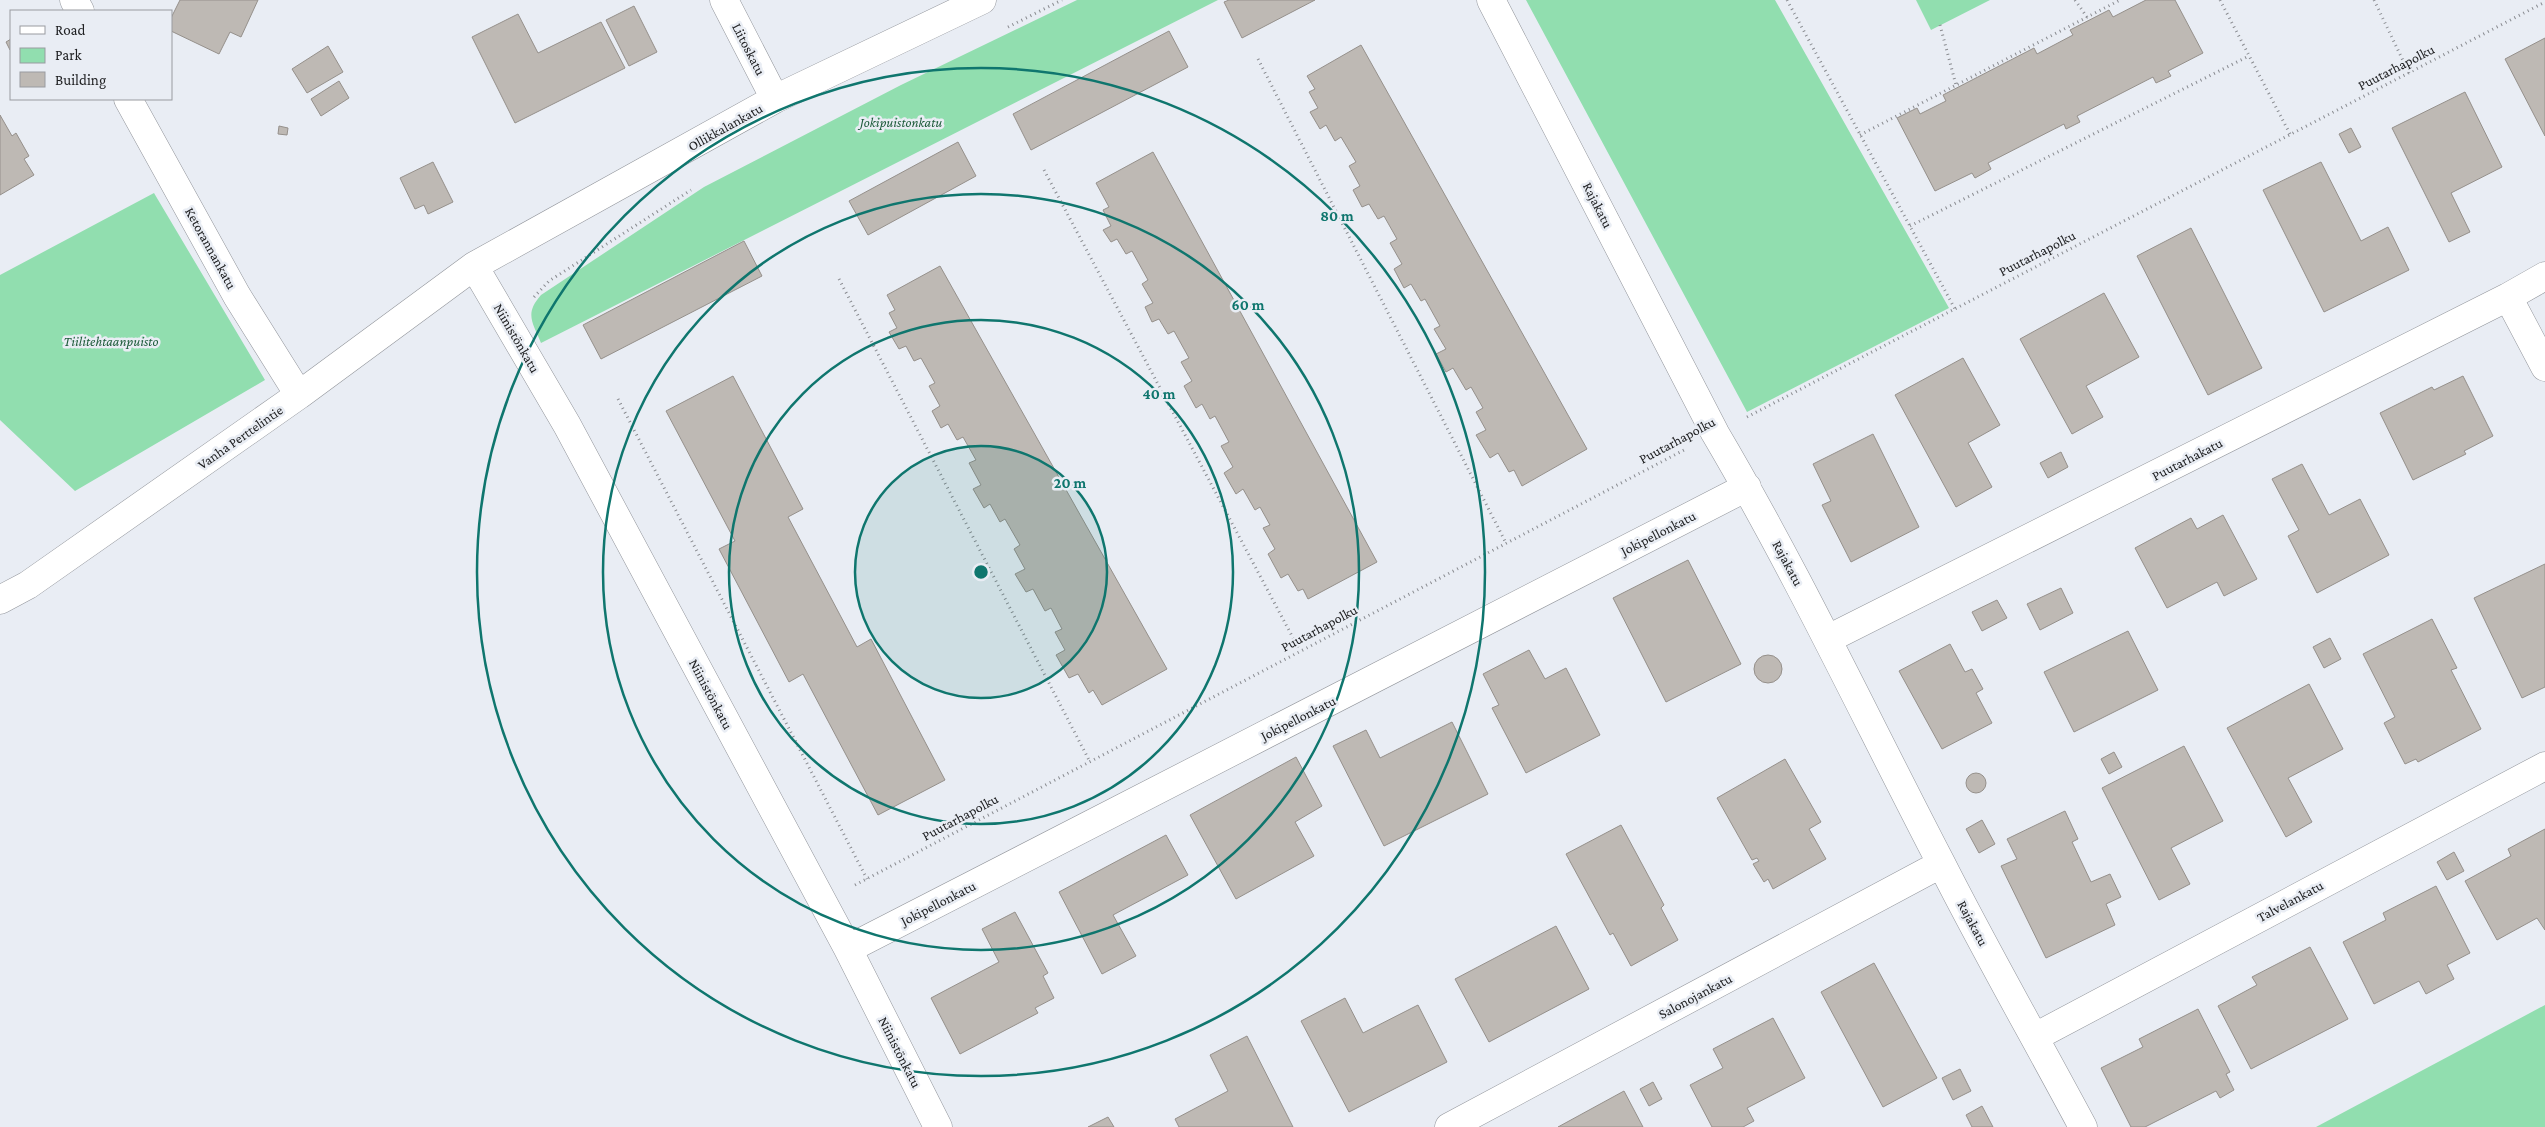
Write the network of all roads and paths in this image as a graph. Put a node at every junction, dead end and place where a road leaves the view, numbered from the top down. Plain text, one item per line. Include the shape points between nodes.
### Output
1 (724, 0) edge
2 (982, 0) edge
3 (1062, 0) edge
4 (1491, 0) edge
5 (1786, 0) edge
6 (2076, 0) edge
7 (2120, 0) edge
8 (2220, 0) edge
9 (2374, 0) edge
10 (2545, 2) edge
11 (2087, 17) junction
12 (1940, 25) dead end
13 (1000, 31) dead end
14 (2249, 56) junction
15 (1258, 60) dead end
16 (2409, 73) junction
17 (1956, 85) junction
18 (775, 99) junction
19 (129, 100) edge
20 (2290, 134) junction
21 (1860, 135) junction
22 (1044, 170) dead end
23 (695, 188) dead end
24 (1910, 226) junction
25 (474, 266) junction
26 (2545, 276) edge
27 (838, 279) dead end
28 (2508, 297) junction
29 (1955, 309) junction
30 (509, 322) junction
31 (2545, 367) edge
32 (299, 395) junction
33 (618, 400) dead end
34 (1716, 433) junction
35 (1747, 487) junction
36 (1506, 543) junction
37 (0, 600) edge
38 (1828, 639) junction
39 (1300, 651) junction
40 (1090, 762) junction
41 (2545, 766) edge
42 (1941, 864) junction
43 (867, 878) junction
44 (822, 901) junction
45 (848, 949) junction
46 (2035, 1037) junction
47 (938, 1127) edge
48 (1449, 1127) edge
49 (2082, 1127) edge

1 - 18 street, Liitoskatu
2 - 18 street, Ollikkalankatu
3 - 13 path
4 - 34 street, Rajakatu
5 - 21 path
6 - 11 path
7 - 11 path
8 - 14 path
9 - 16 path
10 - 16 path, Puutarhapolku
11 - 17 path
12 - 17 path
14 - 20 path
14 - 24 path
15 - 36 path
16 - 20 path, Puutarhapolku
17 - 21 path
18 - 25 street, Ollikkalankatu
19 - 32 street, Ketorannankatu via 238,296
20 - 29 path, Puutarhapolku
21 - 24 path
22 - 39 path
23 - 30 path via 549,281
24 - 29 path
25 - 30 street, Niinistönkatu
25 - 32 street, Vanha Perttelintie
26 - 28 street, Puutarhakatu
27 - 40 path
28 - 31 street
28 - 38 street, Puutarhakatu
29 - 34 path, Puutarhapolku
30 - 44 street, Niinistönkatu
32 - 37 street, Vanha Perttelintie via 28,585
33 - 43 path
34 - 35 street, Rajakatu
34 - 36 path, Puutarhapolku
35 - 38 street, Rajakatu
35 - 45 street, Jokipellonkatu
36 - 39 path, Puutarhapolku
38 - 42 street, Rajakatu
39 - 40 path, Puutarhapolku
40 - 43 path, Puutarhapolku
41 - 46 street, Talvelankatu
42 - 46 street, Rajakatu
42 - 48 street, Salonojankatu
43 - 44 path, Puutarhapolku
44 - 45 street, Niinistönkatu
45 - 47 street, Niinistönkatu
46 - 49 street, Rajakatu

